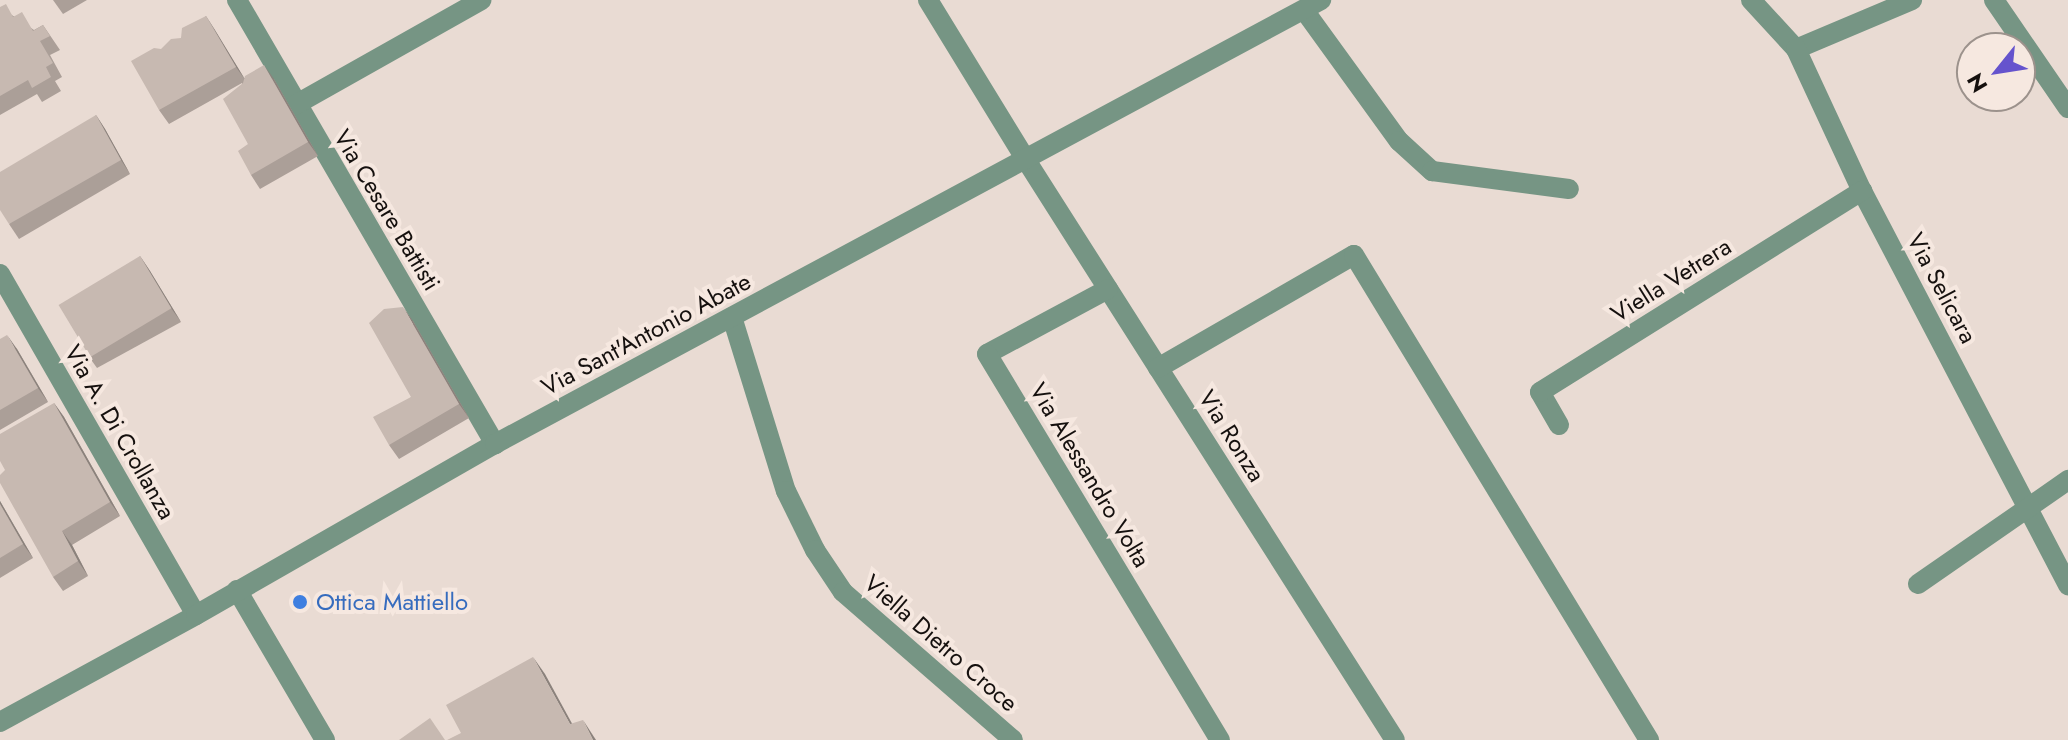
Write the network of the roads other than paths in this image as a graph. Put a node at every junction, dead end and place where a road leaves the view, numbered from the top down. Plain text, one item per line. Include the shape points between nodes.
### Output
1 (237, 0) edge
2 (481, 0) edge
3 (928, 0) edge
4 (1751, 0) edge
5 (1912, 0) edge
6 (1994, 0) edge
7 (1313, 5) edge
8 (1796, 49) junction
9 (295, 105) junction
10 (2067, 106) edge
11 (1026, 160) junction
12 (1569, 189) dead end
13 (1862, 191) junction
14 (0, 274) edge
15 (1108, 289) junction
16 (732, 317) junction
17 (1158, 368) junction
18 (1559, 425) dead end
19 (495, 444) junction
20 (2068, 480) edge
21 (2029, 506) junction
22 (1918, 584) dead end
23 (2068, 585) edge
24 (237, 590) junction
25 (196, 615) junction
26 (0, 722) edge
27 (325, 740) edge
28 (1013, 740) edge
29 (1220, 740) edge
30 (1395, 740) edge
31 (1649, 740) edge

1 - 9 street, Via Cesare Battisti
2 - 9 street
3 - 11 street, Via Ronza
4 - 8 street, Via Selicara
5 - 8 street
6 - 10 street
7 - 11 street, Via Sant'Antonio Abate
7 - 12 street via 1399,141 1432,171
8 - 13 street, Via Selicara
9 - 19 street, Via Cesare Battisti
11 - 15 street, Via Ronza
11 - 16 street, Via Sant'Antonio Abate
13 - 18 street, Viella Vetrera via 1540,392
13 - 21 street, Via Selicara
14 - 25 street, Via A. Di Crollanza
15 - 17 street, Via Ronza
15 - 29 street, Via Alessandro Volta via 987,354
16 - 19 street, Via Sant'Antonio Abate
16 - 28 street, Viella Dietro Croce via 786,491 815,550 843,592
17 - 30 street, Via Ronza
17 - 31 street via 1354,255
19 - 24 street, Via Sant'Antonio Abate
20 - 21 street
21 - 22 street
21 - 23 street, Via Selicara
24 - 25 street, Via Sant'Antonio Abate
24 - 27 street
25 - 26 street, Via Sant'Antonio Abate

